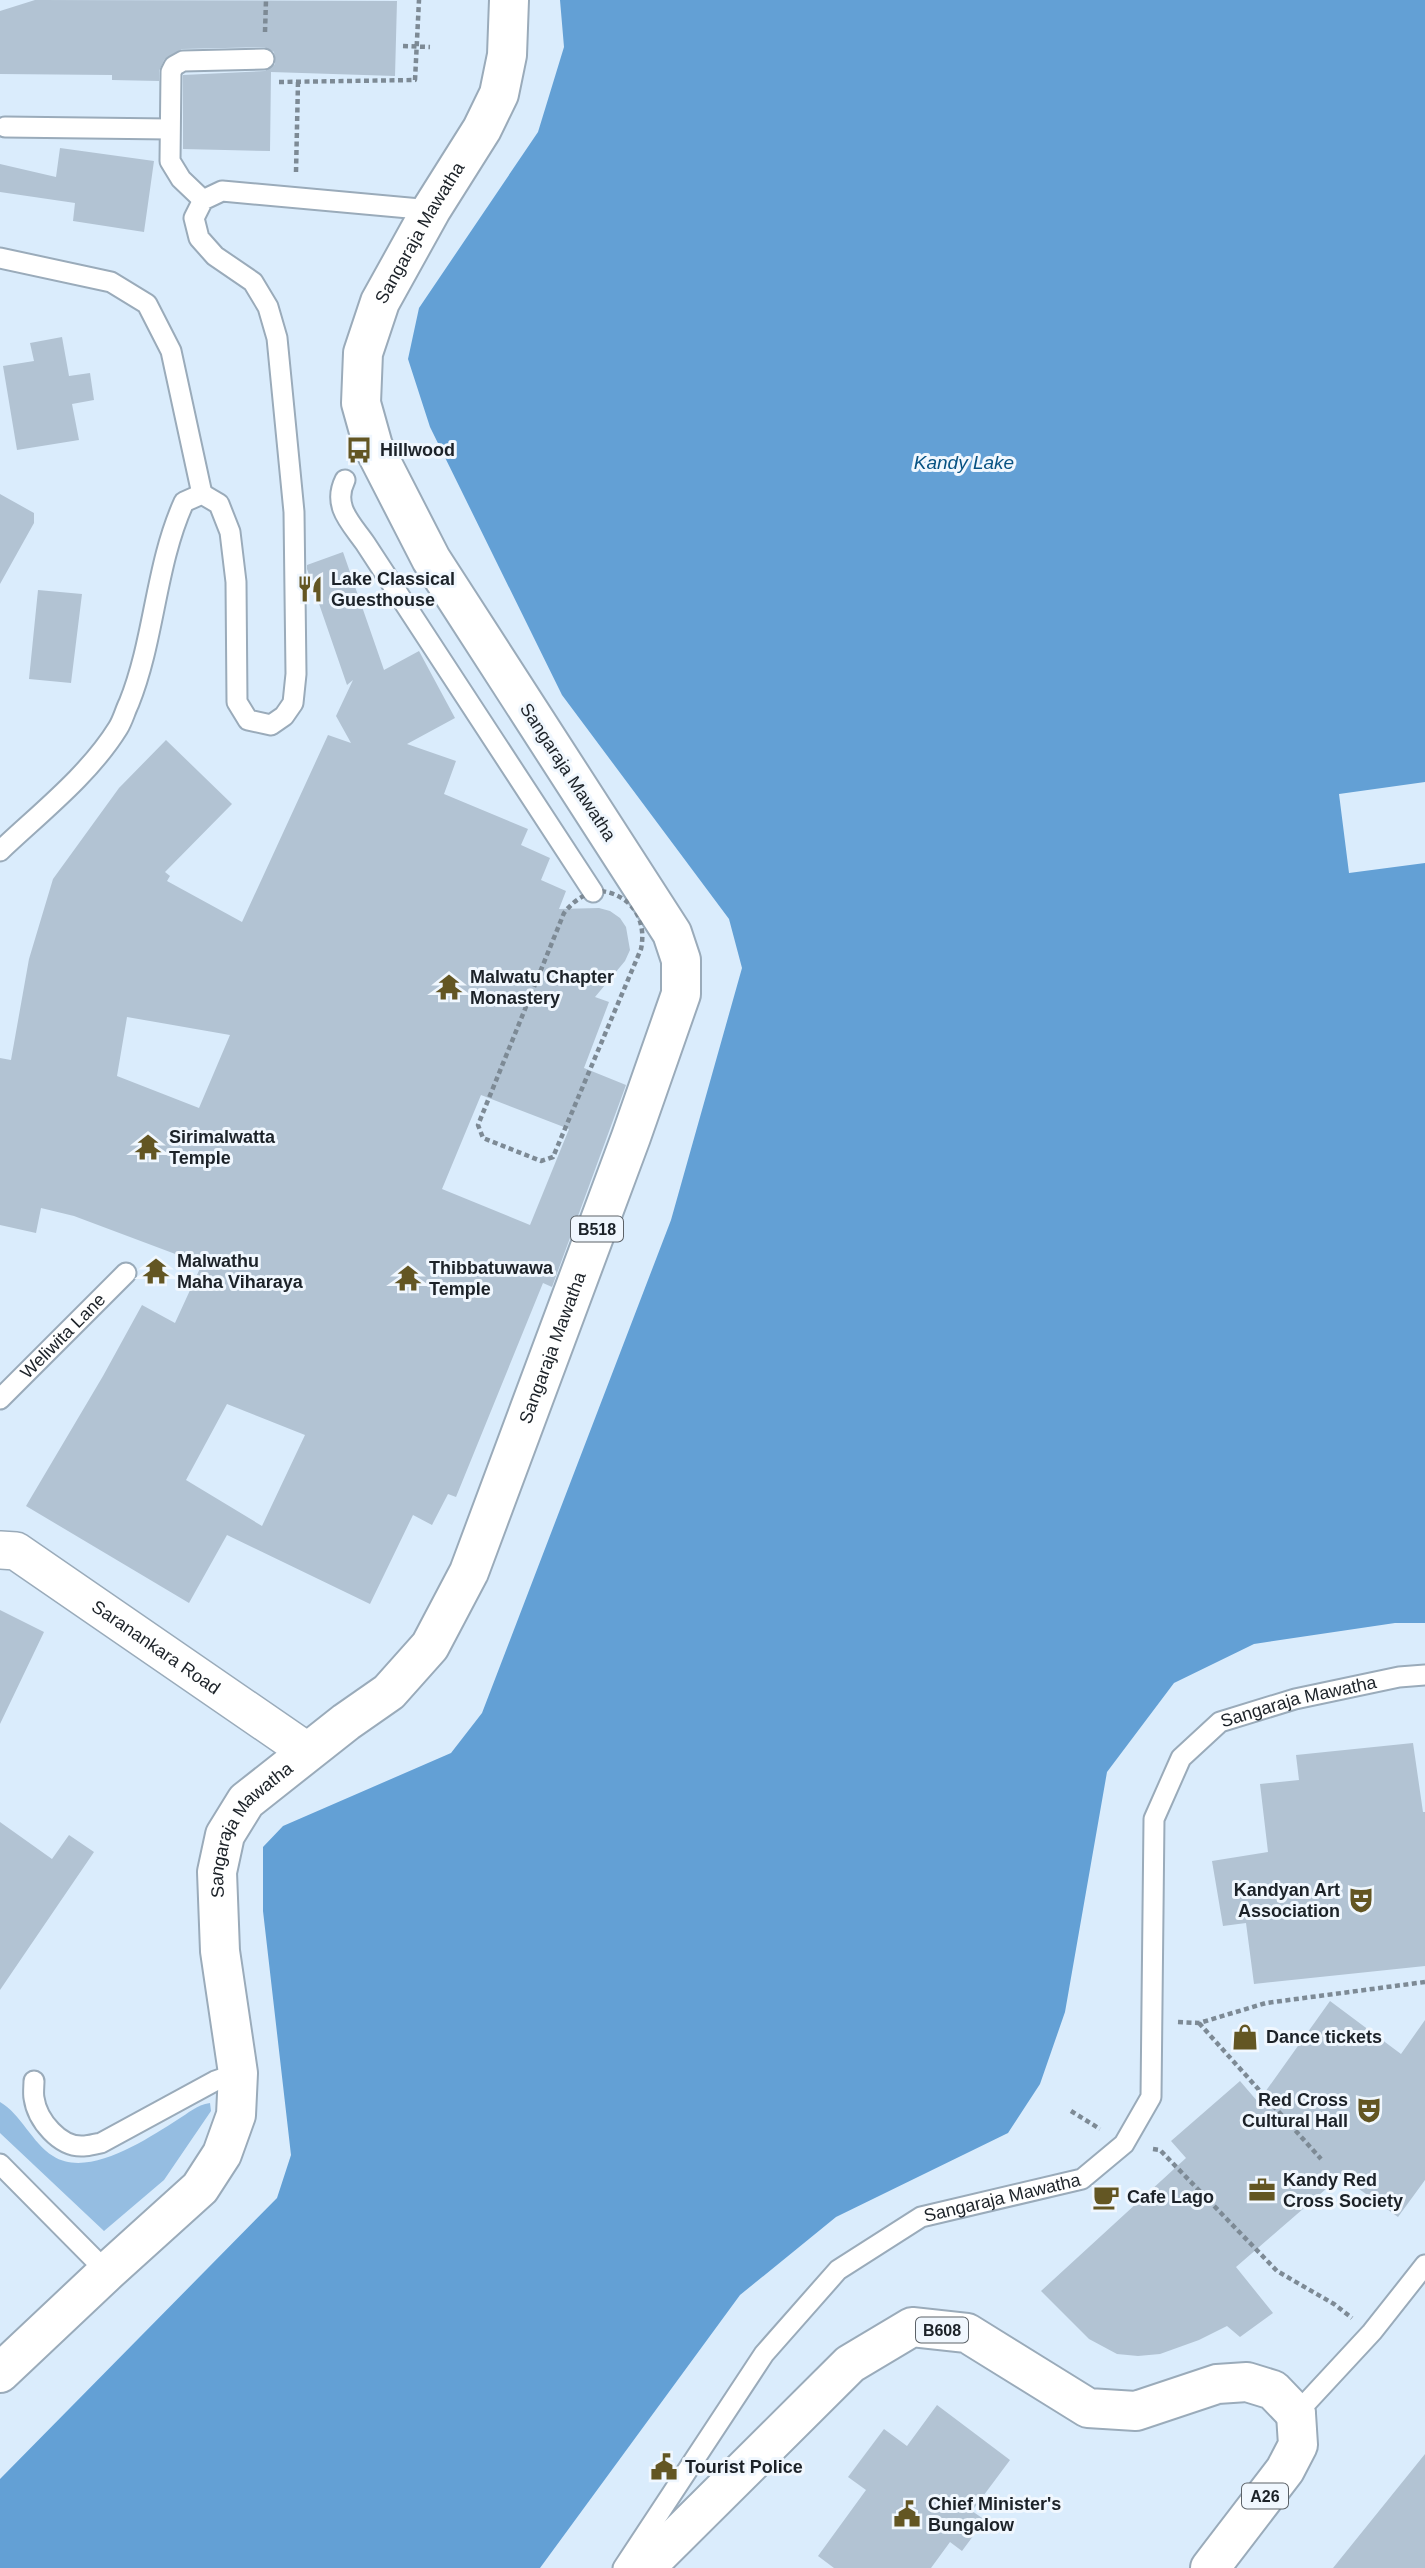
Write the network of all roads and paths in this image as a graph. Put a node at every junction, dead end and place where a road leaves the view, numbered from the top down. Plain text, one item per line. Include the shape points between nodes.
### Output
1 (266, 0) edge
2 (419, 0) edge
3 (509, 0) edge
4 (403, 46) dead end
5 (416, 46) junction
6 (430, 47) dead end
7 (264, 59) junction
8 (298, 82) junction
9 (5, 127) dead end
10 (170, 129) junction
11 (295, 197) junction
12 (203, 200) junction
13 (431, 210) junction
14 (0, 258) edge
15 (345, 480) dead end
16 (202, 494) junction
17 (0, 851) edge
18 (593, 892) junction
19 (126, 1273) dead end
20 (0, 1399) edge
21 (0, 1550) edge
22 (1425, 1675) edge
23 (307, 1752) junction
24 (1425, 1982) edge
25 (1152, 2021) junction
26 (1199, 2023) junction
27 (238, 2073) junction
28 (34, 2081) dead end
29 (1071, 2111) dead end
30 (1124, 2144) junction
31 (1321, 2159) dead end
32 (0, 2164) edge
33 (1425, 2265) edge
34 (107, 2272) junction
35 (1372, 2332) junction
36 (1, 2371) edge
37 (1296, 2414) junction
38 (623, 2568) edge
39 (645, 2568) edge
40 (1210, 2568) edge

1 - 7 path
2 - 5 path
3 - 13 main road, Sangaraja Mawatha / B518 via 507,55 499,94
4 - 5 path
5 - 6 path
5 - 8 path via 415,80
7 - 8 path via 263,76 276,76 277,82
7 - 10 lane via 195,59 174,66
8 - 11 path
9 - 10 lane
10 - 12 lane via 170,161
11 - 12 lane via 222,191
11 - 13 lane
12 - 16 lane via 194,218 199,238 215,256 253,282 268,307 277,338 294,512 296,674 293,703 271,725 248,720 237,702 236,582 230,532 219,504
13 - 23 main road, Sangaraja Mawatha / B518 via 380,302 363,353 361,403 367,453 672,933 681,960 681,994 469,1572 430,1646 389,1692
14 - 16 lane via 111,282 147,304 171,351
15 - 18 lane via 339,496 342,512
16 - 17 lane via 184,502 177,517 139,677 119,727 88,767
18 - 18 path via 572,902 564,913 478,1125 483,1138 541,1161 553,1157 641,949 643,925 629,902 607,892
19 - 20 lane, Weliwita Lane
21 - 23 street, Saranankara Road via 16,1551
22 - 25 lane, Sangaraja Mawatha via 1295,1699 1220,1722 1181,1758 1153,1819
23 - 27 main road, Sangaraja Mawatha / B518 via 246,1801 225,1835 217,1871 220,1951
24 - 26 path via 1266,2003
25 - 26 path
25 - 30 lane, Sangaraja Mawatha via 1151,2097
26 - 31 path
27 - 28 lane via 100,2143 82,2147 55,2136 42,2119 34,2099
27 - 34 main road, Sangaraja Mawatha / B518 via 236,2115 222,2154 200,2188
29 - 30 path
30 - 35 path via 1160,2150 1277,2272
30 - 38 lane, Sangaraja Mawatha via 1082,2179 921,2217 838,2270 764,2354
32 - 34 lane
33 - 35 lane
34 - 36 main road, Sangaraja Mawatha / B518
35 - 37 lane
37 - 39 main road, B608 via 1273,2390 1247,2382 1217,2384 1136,2411 1088,2409 967,2333 912,2327 850,2364
37 - 40 main road, A26 via 1298,2445 1285,2470

